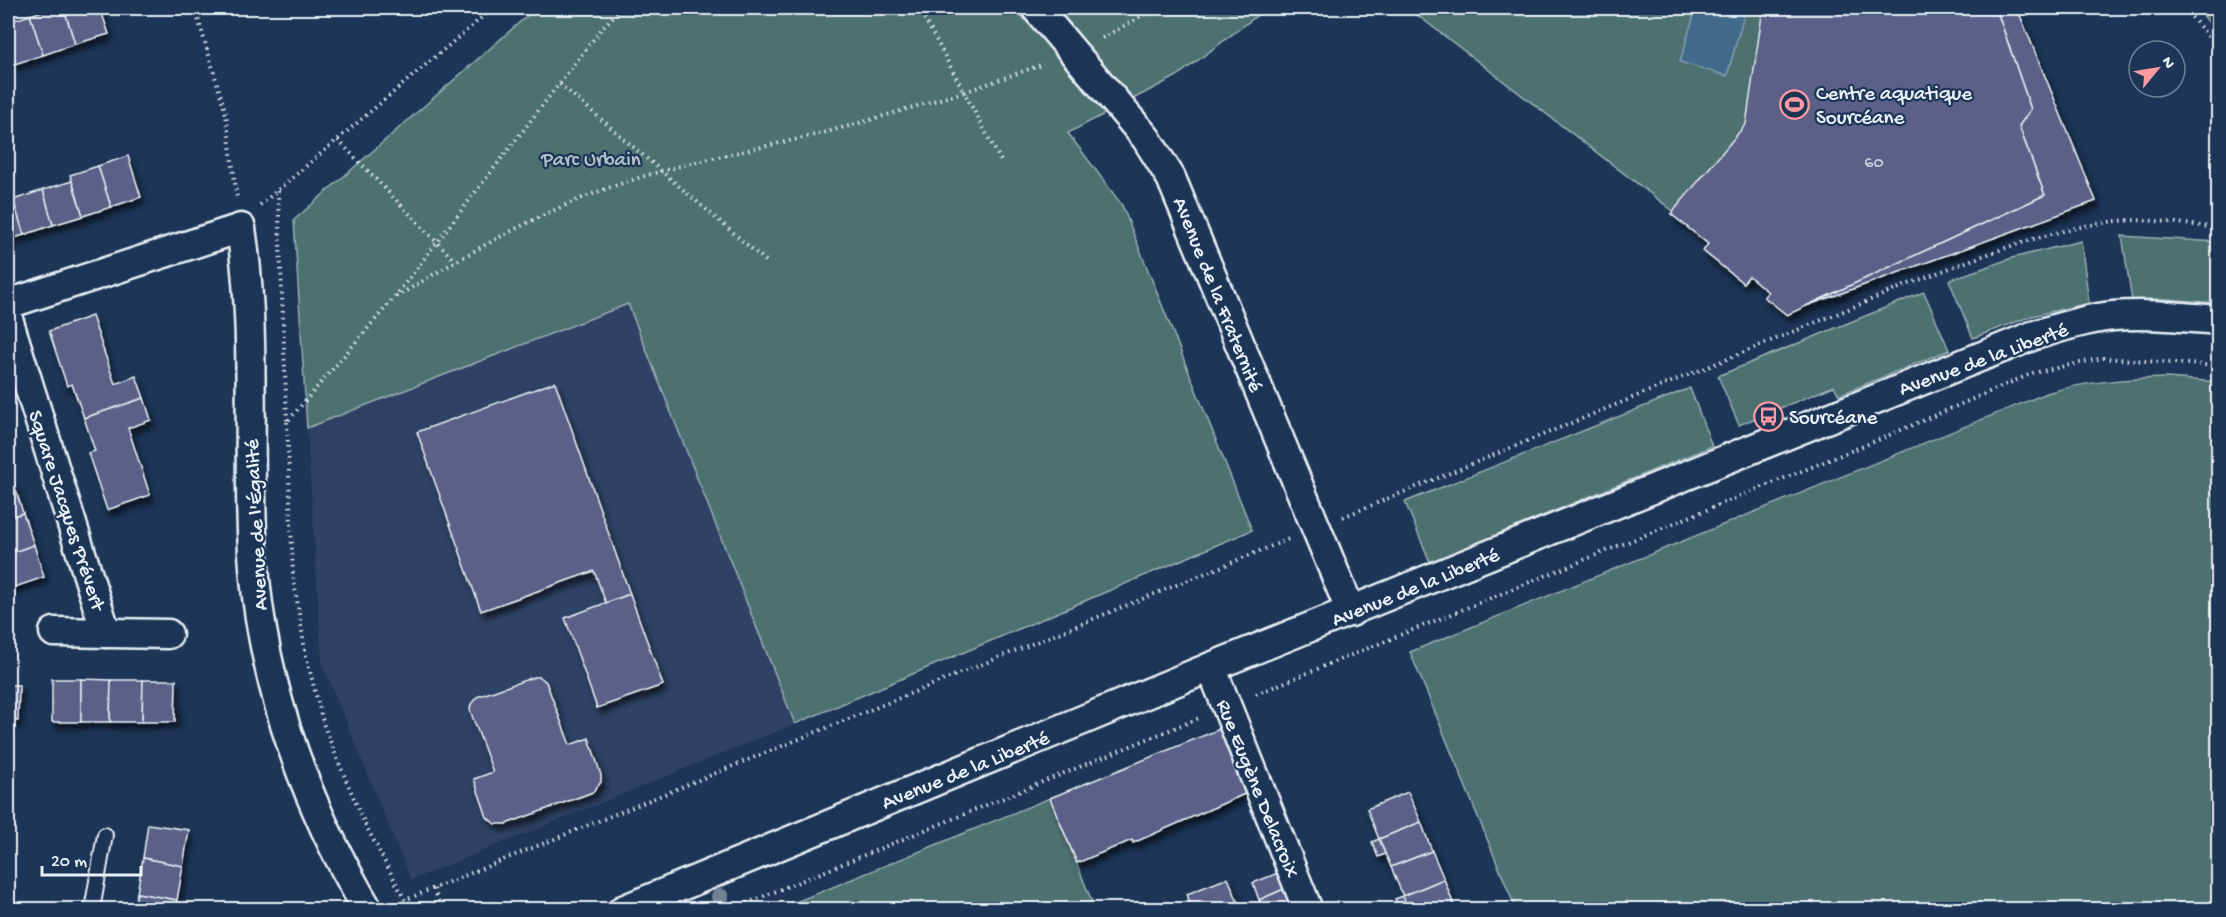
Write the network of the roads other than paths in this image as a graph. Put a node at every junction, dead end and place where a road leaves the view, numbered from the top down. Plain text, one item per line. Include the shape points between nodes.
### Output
1 (1036, 8) edge
2 (8, 304) edge
3 (8, 319) edge
4 (2218, 320) edge
5 (1351, 612) junction
6 (54, 632) dead end
7 (106, 633) junction
8 (168, 634) dead end
9 (1210, 667) junction
10 (105, 835) dead end
11 (92, 909) edge
12 (368, 909) edge
13 (624, 909) edge
14 (1308, 909) edge

1 - 5 street, Avenue de la Fraternité via 1150,142 1171,178
2 - 12 street, Avenue de l'Égalité via 240,219 249,308 252,533 265,645 282,718 308,790
3 - 7 street, Square Jacques Prévert
4 - 5 street, Avenue de la Liberté via 2169,315 2112,316 2032,336
5 - 9 street, Avenue de la Liberté
6 - 7 street, Square Jacques Prévert
7 - 8 street, Square Jacques Prévert
9 - 13 street, Avenue de la Liberté
9 - 14 street, Rue Eugène Delacroix
10 - 11 lane

